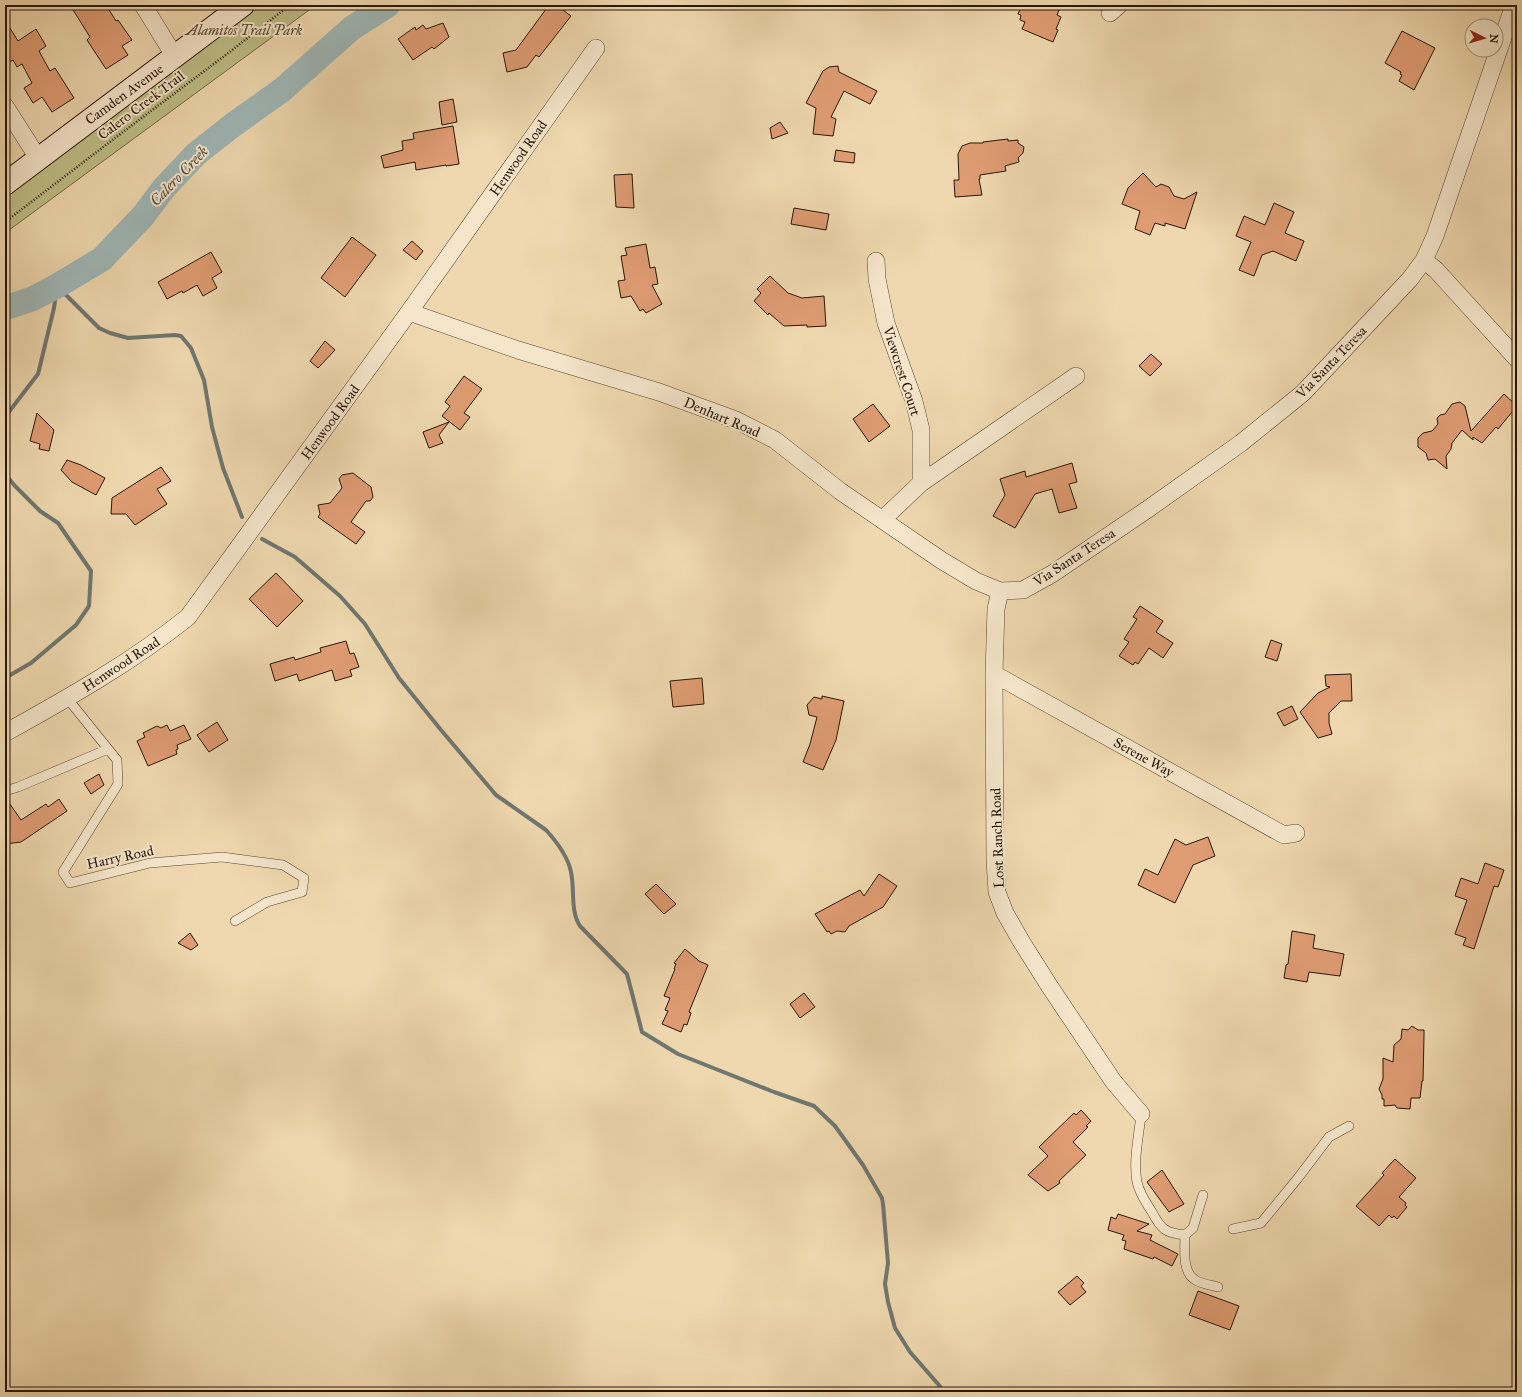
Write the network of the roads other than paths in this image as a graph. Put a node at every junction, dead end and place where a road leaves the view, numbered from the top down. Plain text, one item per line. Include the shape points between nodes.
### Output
1 (143, 5) edge
2 (243, 5) edge
3 (1514, 5) edge
4 (596, 48) dead end
5 (175, 57) junction
6 (5, 106) edge
7 (38, 158) junction
8 (5, 184) edge
9 (1424, 260) junction
10 (876, 261) dead end
11 (409, 312) junction
12 (1517, 359) edge
13 (1076, 376) dead end
14 (921, 483) junction
15 (882, 520) junction
16 (1000, 591) junction
17 (994, 674) junction
18 (67, 698) junction
19 (5, 733) edge
20 (108, 749) junction
21 (5, 791) edge
22 (1296, 833) dead end
23 (235, 921) dead end
24 (1141, 1114) joint
25 (1349, 1126) dead end
26 (1203, 1195) dead end
27 (1233, 1229) dead end
28 (1185, 1235) junction
29 (1218, 1286) dead end

1 - 5 street
2 - 5 street, Camden Avenue
3 - 9 street, Via Santa Teresa
4 - 11 street, Henwood Road
5 - 7 street, Camden Avenue
6 - 7 street
7 - 8 street, Camden Avenue
9 - 12 street
9 - 16 street, Via Santa Teresa via 1410,279 1303,393 1240,443 1052,574 1023,590
10 - 14 street, Viewcrest Court via 886,323 914,401 921,430
11 - 15 street, Denhart Road via 518,350 659,392 736,420 775,440
11 - 18 street, Henwood Road via 188,617 166,635
13 - 14 street
14 - 15 street
15 - 16 street, Denhart Road via 976,581
16 - 17 street, Lost Ranch Road via 996,609
17 - 22 street, Serene Way via 1284,835
17 - 24 street, Lost Ranch Road via 997,892 1005,913 1050,987 1113,1081
18 - 19 street, Henwood Road
18 - 20 lane, Harry Road
20 - 21 lane via 18,788
20 - 23 lane, Harry Road via 117,760 118,784 63,872 70,883 150,863 222,857 282,864 304,878 302,892 267,902
24 - 28 lane via 1137,1183 1160,1226 1173,1234
25 - 27 lane via 1329,1137 1261,1223
26 - 28 lane via 1193,1228
28 - 29 lane via 1188,1272 1195,1280

